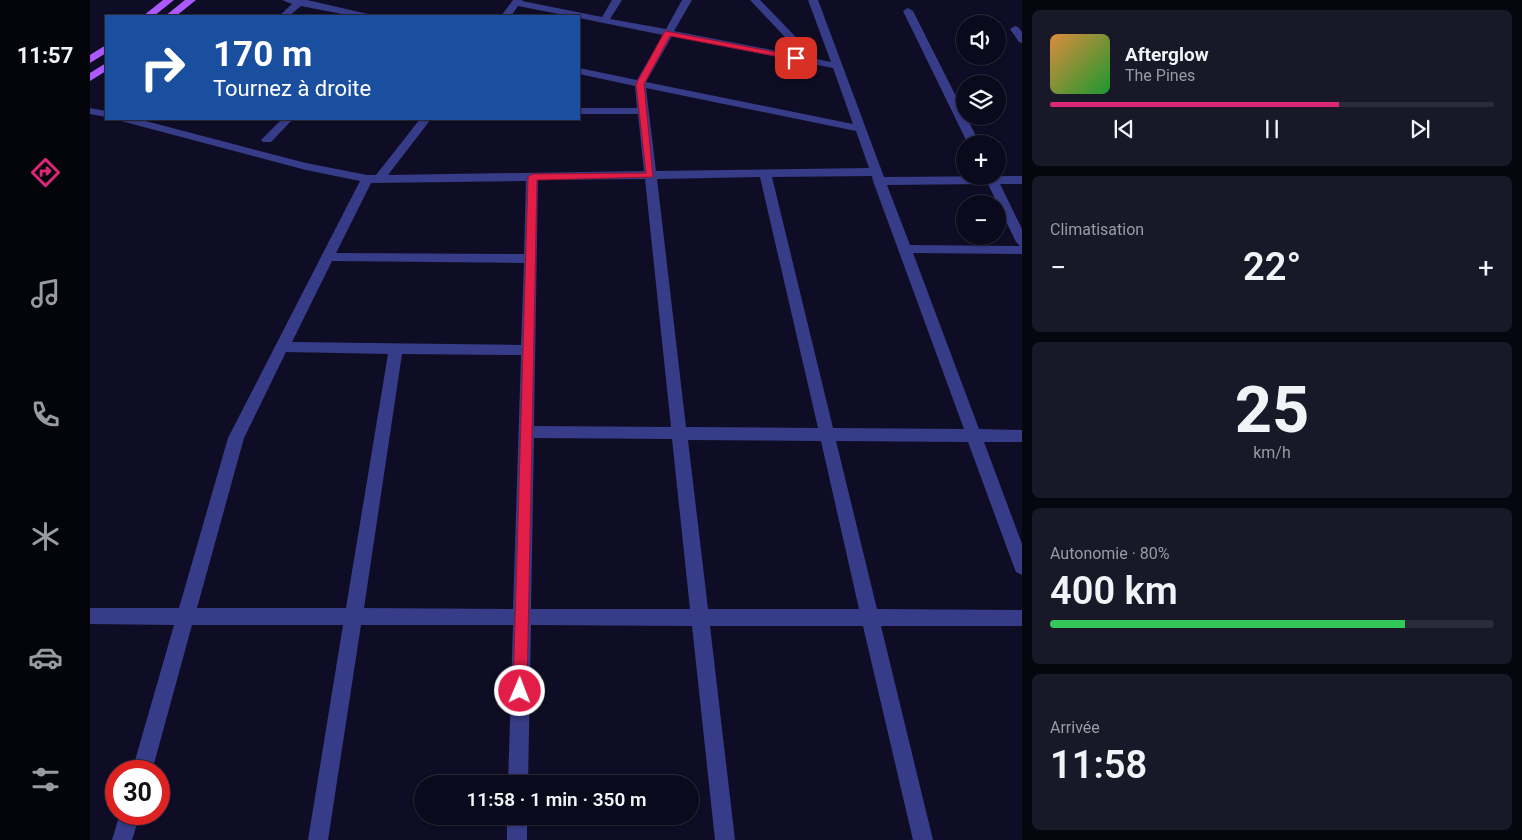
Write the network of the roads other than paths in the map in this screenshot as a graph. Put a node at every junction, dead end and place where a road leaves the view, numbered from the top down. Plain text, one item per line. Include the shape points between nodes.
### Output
1 (169, 0) edge
2 (191, 0) edge
3 (287, 0) edge
4 (617, 0) edge
5 (687, 0) edge
6 (755, 0) edge
7 (813, 0) edge
8 (300, 1) edge
9 (517, 2) edge
10 (908, 10) dead end
11 (149, 15) edge
12 (171, 15) edge
13 (285, 15) edge
14 (361, 15) edge
15 (507, 15) edge
16 (577, 15) edge
17 (580, 16) edge
18 (604, 21) junction
19 (1015, 29) dead end
20 (668, 33) junction
21 (1022, 40) edge
22 (105, 49) edge
23 (90, 60) edge
24 (814, 62) junction
25 (837, 66) junction
26 (105, 67) edge
27 (580, 71) edge
28 (90, 78) edge
29 (640, 84) junction
30 (643, 110) junction
31 (90, 111) edge
32 (580, 111) edge
33 (105, 114) edge
34 (135, 120) edge
35 (287, 120) edge
36 (425, 120) edge
37 (166, 123) edge
38 (860, 128) junction
39 (970, 135) edge
40 (267, 140) dead end
41 (765, 174) junction
42 (650, 175) junction
43 (532, 177) junction
44 (878, 177) junction
45 (956, 178) edge
46 (373, 179) junction
47 (1006, 179) edge
48 (1022, 180) edge
49 (994, 185) edge
50 (1022, 242) edge
51 (905, 249) junction
52 (1022, 250) edge
53 (328, 257) junction
54 (530, 259) junction
55 (282, 346) junction
56 (396, 348) junction
57 (528, 350) junction
58 (526, 432) junction
59 (680, 433) junction
60 (827, 435) junction
61 (974, 436) junction
62 (1022, 436) edge
63 (1022, 567) edge
64 (90, 616) edge
65 (186, 616) junction
66 (354, 616) junction
67 (522, 617) junction
68 (700, 618) junction
69 (870, 618) junction
70 (1022, 618) edge
71 (145, 760) edge
72 (518, 775) edge
73 (127, 825) edge
74 (517, 825) edge
75 (122, 840) edge
76 (318, 840) edge
77 (517, 840) edge
78 (725, 840) edge
79 (923, 840) edge

1 - 11 main road
2 - 12 main road
3 - 8 street
4 - 18 street
5 - 20 street
6 - 24 street
7 - 25 street
8 - 13 street
8 - 14 street
9 - 15 street
9 - 16 street
10 - 39 street
17 - 18 street
18 - 20 street
19 - 21 street
20 - 24 street
20 - 29 street
22 - 23 main road
24 - 25 street
25 - 38 street
26 - 28 main road
27 - 29 street
29 - 30 street
29 - 38 street
30 - 32 street
30 - 42 street
31 - 33 street
34 - 37 street
35 - 40 street
36 - 46 street
37 - 46 street via 323,171
38 - 44 street
41 - 42 street
41 - 44 street
41 - 60 street
42 - 43 street
42 - 59 street
43 - 46 street
43 - 54 street
44 - 45 street
44 - 51 street
46 - 53 street
47 - 48 street
49 - 50 street
51 - 52 street
51 - 61 street
53 - 54 street
53 - 55 street
54 - 57 street
55 - 56 street
55 - 65 street via 236,438
56 - 57 street
56 - 66 street
57 - 58 street
58 - 59 street
58 - 67 street
59 - 60 street
59 - 68 street
60 - 61 street
60 - 69 street
61 - 62 street
61 - 63 street
64 - 65 street
65 - 66 street
65 - 71 street
66 - 67 street
66 - 76 street
67 - 68 street
67 - 72 street
68 - 69 street
68 - 78 street
69 - 70 street
69 - 79 street
73 - 75 street
74 - 77 street

